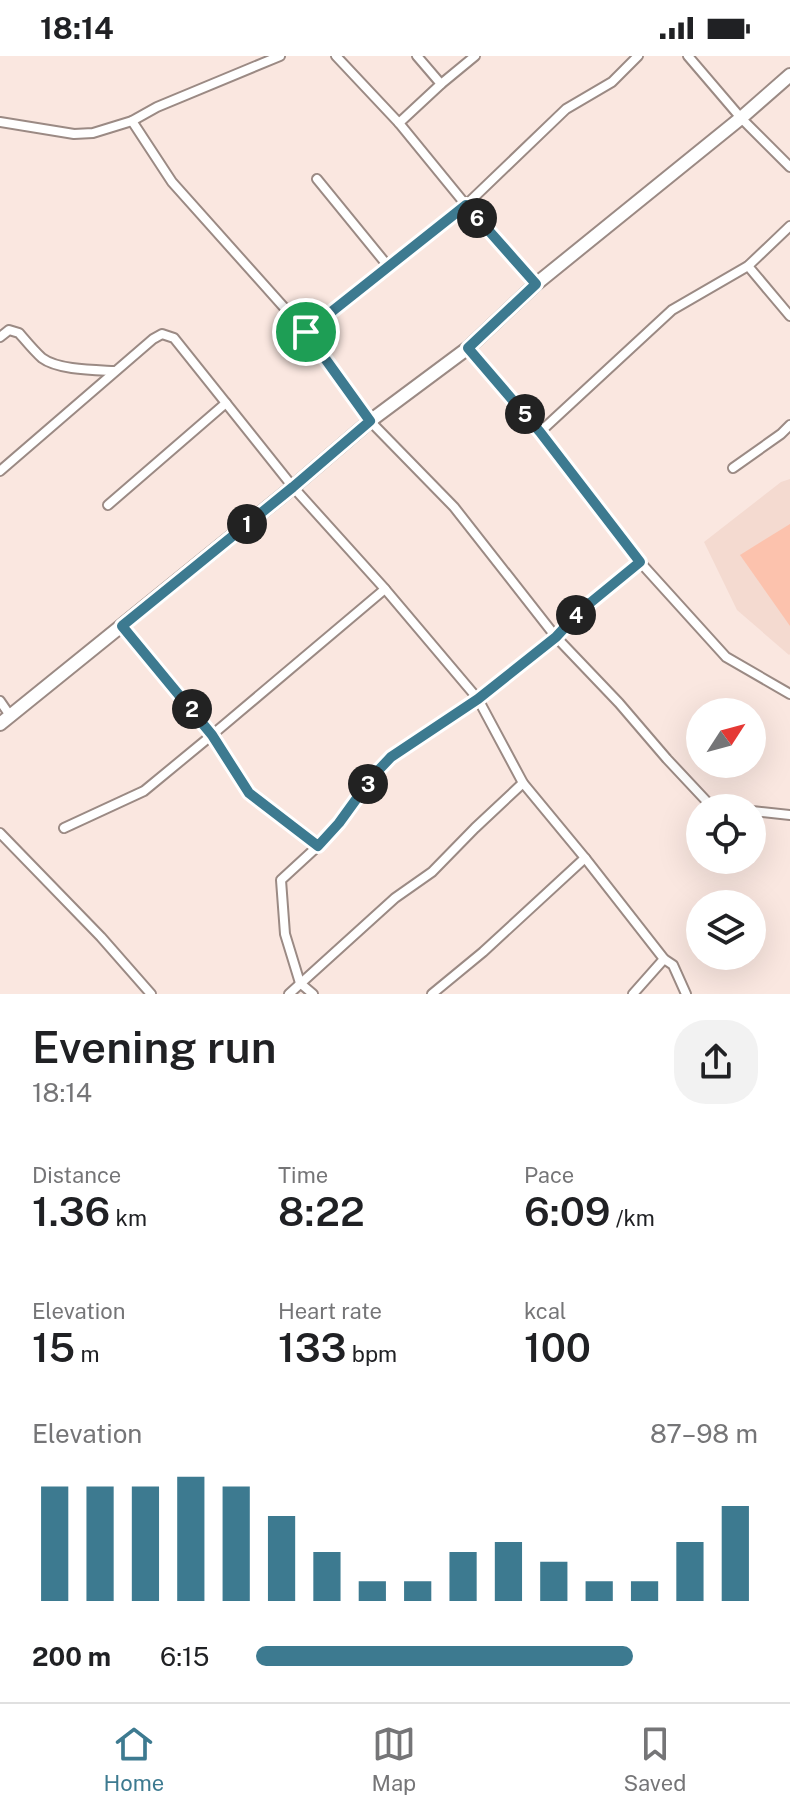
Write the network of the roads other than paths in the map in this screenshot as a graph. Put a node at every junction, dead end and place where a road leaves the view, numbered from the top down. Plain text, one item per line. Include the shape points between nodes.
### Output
1 (280, 56) edge
2 (336, 56) edge
3 (417, 56) edge
4 (475, 56) edge
5 (638, 56) edge
6 (688, 56) edge
7 (790, 75) edge
8 (441, 84) junction
9 (741, 118) junction
10 (132, 121) junction
11 (0, 122) edge
12 (399, 123) junction
13 (790, 167) edge
14 (317, 179) dead end
15 (466, 205) junction
16 (790, 226) edge
17 (388, 266) junction
18 (748, 266) junction
19 (536, 284) junction
20 (790, 316) edge
21 (306, 332) junction
22 (0, 337) edge
23 (468, 348) junction
24 (114, 371) junction
25 (226, 403) junction
26 (370, 421) junction
27 (790, 425) edge
28 (540, 432) junction
29 (733, 468) dead end
30 (0, 471) edge
31 (293, 487) junction
32 (108, 505) dead end
33 (640, 562) junction
34 (385, 589) junction
35 (122, 626) junction
36 (556, 637) junction
37 (790, 694) edge
38 (478, 699) junction
39 (0, 701) edge
40 (5, 720) edge
41 (212, 735) junction
42 (523, 783) junction
43 (700, 794) edge
44 (766, 812) edge
45 (790, 815) edge
46 (64, 828) dead end
47 (0, 833) edge
48 (318, 846) junction
49 (585, 858) junction
50 (664, 959) junction
51 (300, 983) junction
52 (151, 994) edge
53 (289, 994) edge
54 (313, 994) edge
55 (432, 994) edge
56 (633, 994) edge
57 (686, 994) edge

1 - 10 street
2 - 12 street
3 - 8 street
4 - 8 street
5 - 15 street via 612,82 566,109
6 - 9 street
7 - 9 street
8 - 12 street
9 - 13 street
9 - 19 street
10 - 11 street via 74,134
10 - 21 street via 172,182
12 - 15 street
14 - 17 street
15 - 17 street
15 - 19 street
16 - 18 street
17 - 21 street
18 - 20 street
18 - 28 street via 672,310
19 - 23 street
21 - 26 street
22 - 24 street via 9,330 19,333 51,363
23 - 26 street
23 - 28 street
24 - 25 street via 162,334 174,338
24 - 30 street
25 - 31 street
25 - 32 street
26 - 31 street
26 - 36 street via 454,507
27 - 29 street
28 - 33 street
31 - 34 street
31 - 35 street
33 - 36 street
33 - 37 street via 726,657
34 - 38 street
34 - 41 street
35 - 40 street
35 - 41 street
36 - 38 street
36 - 43 street
38 - 42 street
38 - 48 street via 391,757
39 - 40 street
41 - 46 street via 144,791
41 - 48 street via 249,793
42 - 49 street
42 - 51 street via 432,872
44 - 45 street
47 - 52 street
48 - 51 street via 281,880 285,934
49 - 50 street
49 - 55 street
50 - 56 street
50 - 57 street via 673,965
51 - 53 street
51 - 54 street

